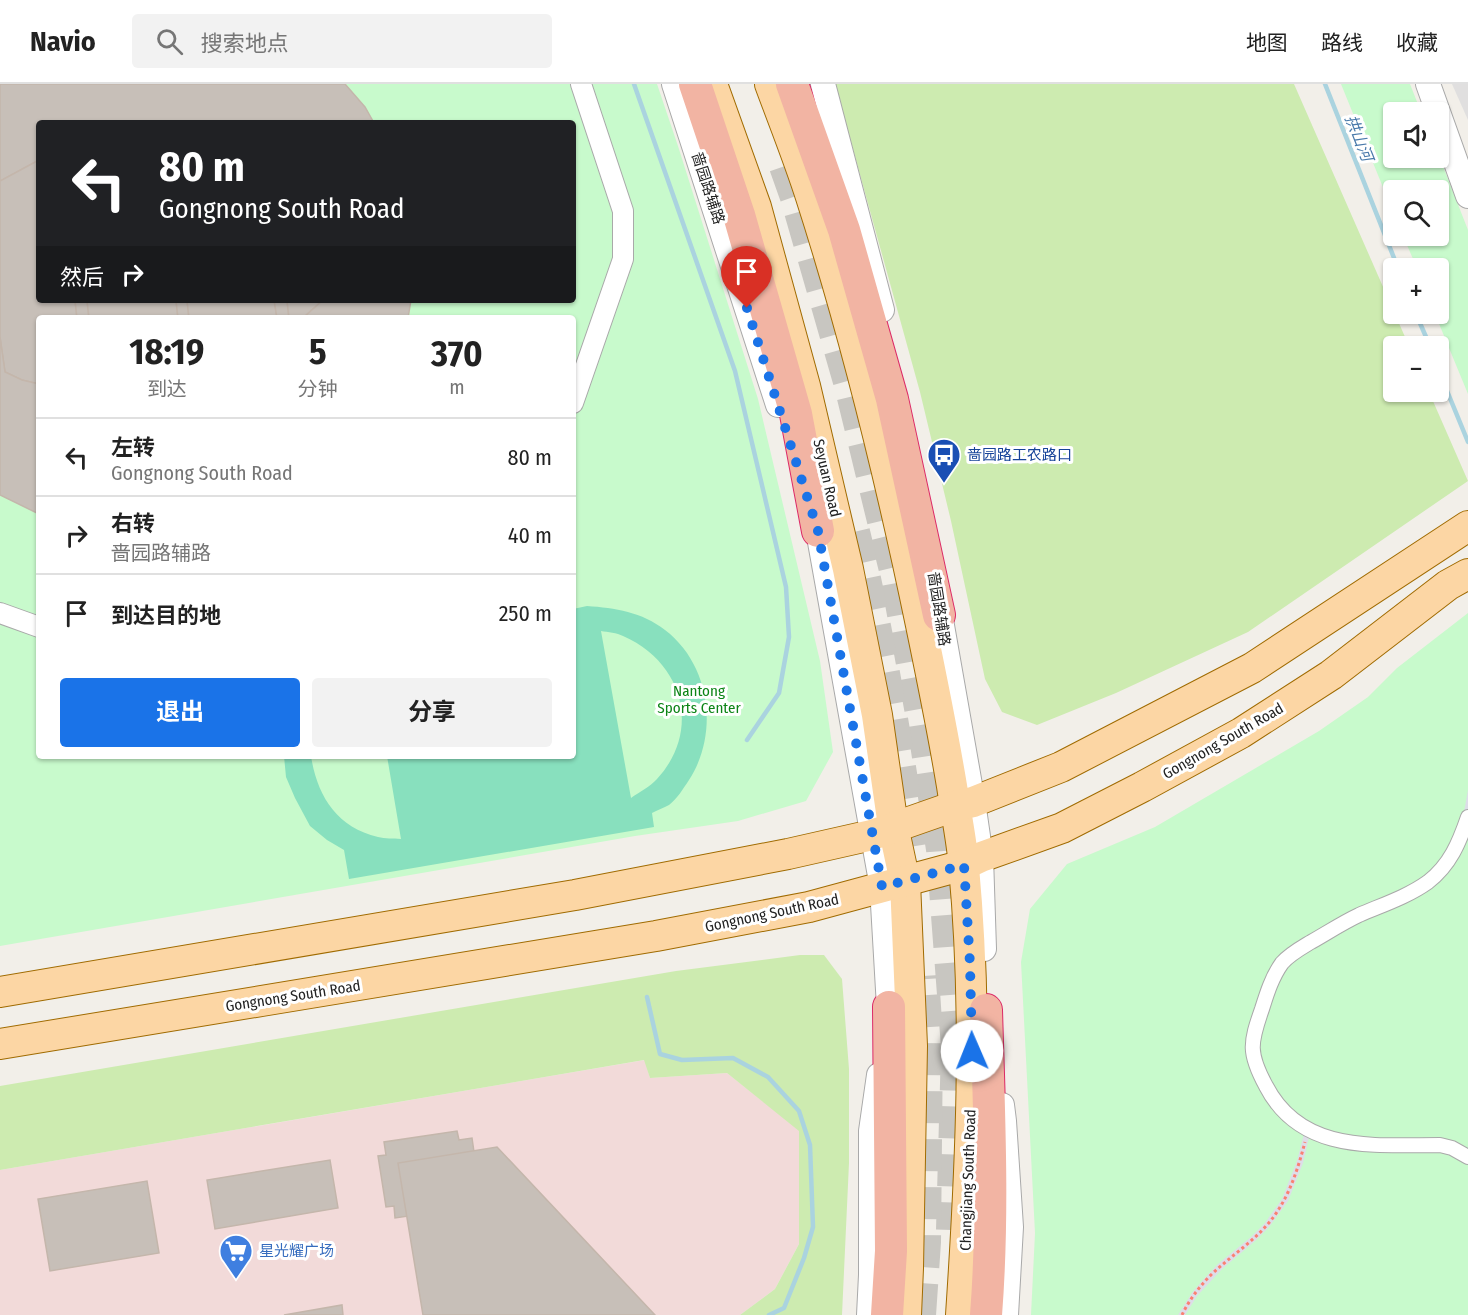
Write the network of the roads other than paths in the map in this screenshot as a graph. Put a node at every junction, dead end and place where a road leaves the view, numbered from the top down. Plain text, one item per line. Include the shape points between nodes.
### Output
1 (581, 84) edge
2 (674, 84) edge
3 (695, 84) edge
4 (712, 84) edge
5 (770, 84) edge
6 (792, 84) edge
7 (823, 84) edge
8 (1428, 84) edge
9 (1468, 196) edge
10 (576, 394) edge
11 (1468, 526) edge
12 (818, 531) junction
13 (1468, 574) edge
14 (0, 613) edge
15 (939, 615) junction
16 (36, 626) edge
17 (964, 804) junction
18 (1468, 817) edge
19 (882, 830) junction
20 (973, 861) junction
21 (893, 884) junction
22 (0, 992) edge
23 (889, 1007) junction
24 (986, 1010) junction
25 (0, 1044) edge
26 (1468, 1157) edge
27 (868, 1315) edge
28 (887, 1315) edge
29 (906, 1315) edge
30 (961, 1315) edge
31 (986, 1315) edge
32 (1006, 1315) edge

1 - 10 street via 624,211 623,259
2 - 12 street, 啬园路辅路
3 - 12 highway via 739,215 796,414
4 - 19 main road, Seyuan Road via 756,207 805,386 852,592 877,716
5 - 17 main road via 810,195 860,362
6 - 15 highway via 844,230 892,399
7 - 15 street, 啬园路辅路 via 916,440
8 - 9 street
11 - 17 main road via 1252,668 1061,767
12 - 19 street, 啬园路辅路
13 - 20 main road, Gongnong South Road via 1448,585 1331,675 1241,733 1062,828
14 - 16 street
15 - 17 street, 啬园路辅路
17 - 19 main road
17 - 20 main road
18 - 26 street via 1448,862 1429,881 1356,916 1283,962 1274,976 1253,1035 1252,1050 1255,1064 1279,1107 1308,1129 1353,1144 1440,1145
19 - 21 main road, Seyuan Road
19 - 22 main road via 788,854 575,895
20 - 21 main road, Gongnong South Road
20 - 24 street
20 - 30 main road, Changjiang South Road via 972,1051
21 - 23 street
21 - 25 main road, Gongnong South Road via 809,907 656,936
21 - 29 main road via 912,1046
23 - 27 street via 870,1131
23 - 28 highway via 891,1251
24 - 31 highway via 991,1171
24 - 32 street via 1004,1121 1011,1227

